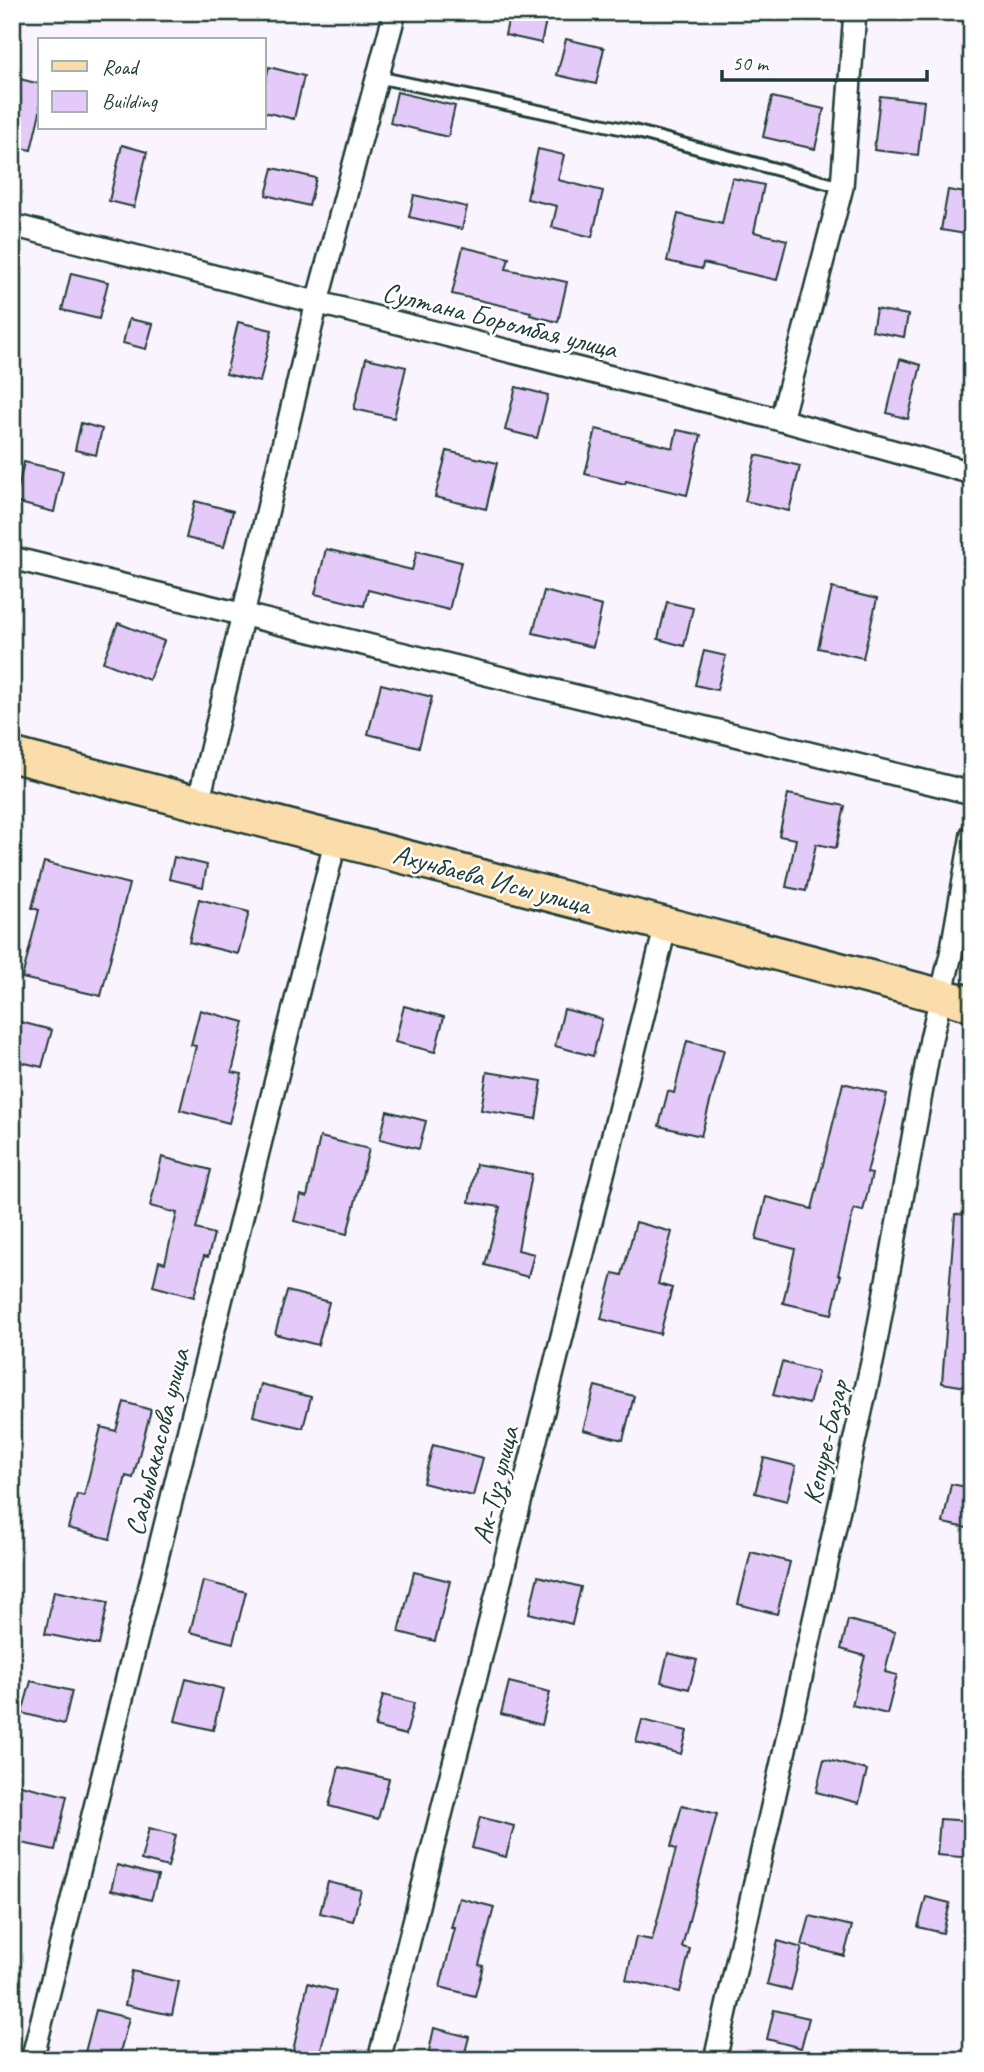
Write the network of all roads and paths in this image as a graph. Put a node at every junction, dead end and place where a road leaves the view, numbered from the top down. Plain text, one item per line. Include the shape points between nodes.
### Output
1 (395, 12) edge
2 (855, 12) edge
3 (377, 77) junction
4 (842, 187) junction
5 (12, 225) edge
6 (317, 302) junction
7 (781, 420) junction
8 (972, 473) edge
9 (12, 558) edge
10 (243, 614) junction
11 (12, 756) edge
12 (972, 793) edge
13 (198, 804) junction
14 (972, 834) edge
15 (336, 839) junction
16 (666, 925) junction
17 (957, 1000) edge
18 (32, 2060) edge
19 (379, 2060) edge
20 (715, 2060) edge

1 - 3 street
2 - 4 street
3 - 4 lane via 634,131
3 - 6 street
4 - 7 street
5 - 6 street, Султана Боромбая улица
6 - 7 street, Султана Боромбая улица
6 - 10 street
7 - 8 street, Султана Боромбая улица
9 - 10 street
10 - 12 street
10 - 13 street
11 - 13 main road, Ахунбаева Исы улица
13 - 15 main road, Ахунбаева Исы улица
14 - 17 street, Кепуре-Базар
15 - 16 main road, Ахунбаева Исы улица
15 - 18 street, Садыбакасова улица
16 - 17 main road, Ахунбаева Исы улица
16 - 19 street, Ак-Туз улица
17 - 20 street, Кепуре-Базар via 931,1039 873,1358

